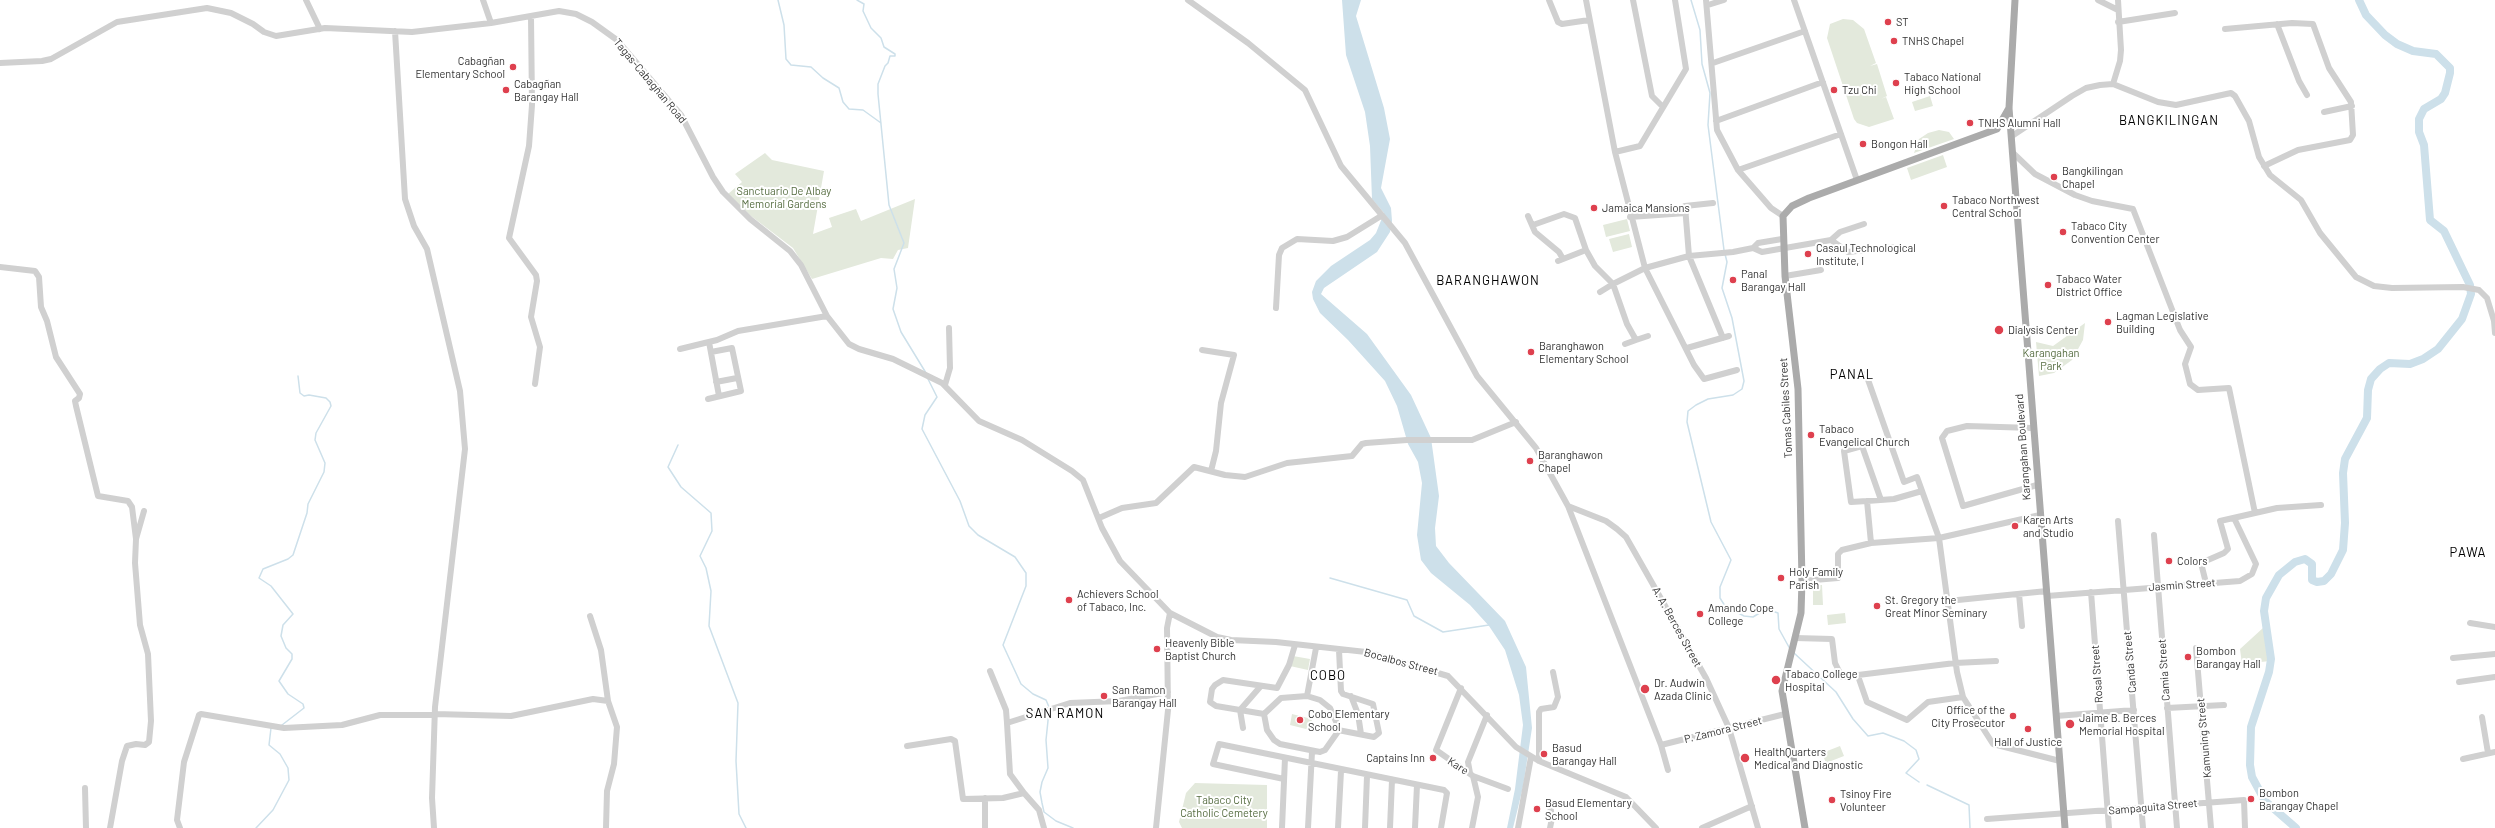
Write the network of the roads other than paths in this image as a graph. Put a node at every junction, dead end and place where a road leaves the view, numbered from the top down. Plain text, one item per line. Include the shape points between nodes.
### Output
1 (306, 0) edge
2 (482, 0) edge
3 (1188, 0) edge
4 (1549, 0) edge
5 (1586, 0) edge
6 (1633, 0) edge
7 (1675, 0) edge
8 (1724, 0) edge
9 (1794, 0) edge
10 (2015, 0) edge
11 (2098, 0) edge
12 (2118, 0) edge
13 (1707, 3) edge
14 (2118, 10) junction
15 (2174, 13) dead end
16 (531, 17) junction
17 (1589, 20) junction
18 (2118, 22) junction
19 (492, 23) junction
20 (2278, 24) junction
21 (320, 29) junction
22 (2225, 29) dead end
23 (395, 31) junction
24 (1805, 31) junction
25 (0, 63) edge
26 (1713, 63) junction
27 (1824, 82) junction
28 (2113, 84) junction
29 (2308, 95) dead end
30 (2352, 106) junction
31 (1663, 107) junction
32 (2009, 108) junction
33 (2324, 112) dead end
34 (1716, 121) junction
35 (1997, 129) junction
36 (1842, 134) junction
37 (2012, 136) junction
38 (1615, 152) junction
39 (2012, 152) junction
40 (2264, 166) junction
41 (1738, 170) junction
42 (1857, 180) junction
43 (1713, 203) dead end
44 (1686, 212) junction
45 (1528, 216) dead end
46 (1630, 216) junction
47 (1783, 216) junction
48 (1383, 217) junction
49 (1864, 224) dead end
50 (1532, 225) junction
51 (1782, 239) junction
52 (1831, 240) junction
53 (1892, 247) dead end
54 (1753, 248) junction
55 (1783, 249) junction
56 (1586, 250) junction
57 (1689, 256) junction
58 (0, 268) edge
59 (1645, 268) junction
60 (1821, 270) dead end
61 (1785, 276) junction
62 (1613, 284) junction
63 (1600, 292) dead end
64 (1276, 308) dead end
65 (827, 316) junction
66 (950, 328) dead end
67 (2495, 333) edge
68 (1648, 336) dead end
69 (1636, 340) junction
70 (709, 342) junction
71 (1625, 344) dead end
72 (1687, 348) junction
73 (680, 349) dead end
74 (1202, 350) dead end
75 (711, 352) junction
76 (1737, 370) dead end
77 (1866, 374) dead end
78 (737, 378) junction
79 (716, 382) junction
80 (535, 384) dead end
81 (945, 385) junction
82 (719, 396) junction
83 (708, 398) dead end
84 (1516, 422) junction
85 (2033, 428) junction
86 (1211, 471) junction
87 (2037, 485) junction
88 (1922, 491) junction
89 (1882, 500) junction
90 (1866, 501) junction
91 (2321, 505) dead end
92 (1568, 506) junction
93 (144, 512) dead end
94 (2255, 513) junction
95 (2040, 516) junction
96 (1099, 518) junction
97 (2234, 518) junction
98 (2118, 521) dead end
99 (2154, 535) dead end
100 (1939, 538) junction
101 (136, 540) junction
102 (1871, 543) junction
103 (1802, 581) junction
104 (2206, 583) junction
105 (2158, 586) junction
106 (2124, 589) junction
107 (2091, 592) junction
108 (2019, 594) junction
109 (2047, 594) junction
110 (1948, 601) junction
111 (1170, 612) junction
112 (590, 616) dead end
113 (2470, 623) dead end
114 (2022, 626) dead end
115 (2495, 627) edge
116 (1794, 640) junction
117 (1295, 645) junction
118 (1316, 648) junction
119 (2196, 648) dead end
120 (1339, 650) junction
121 (2495, 654) edge
122 (2453, 658) dead end
123 (1996, 661) dead end
124 (1956, 663) junction
125 (990, 672) dead end
126 (1553, 672) dead end
127 (1858, 676) junction
128 (2495, 677) edge
129 (2459, 682) dead end
130 (1260, 686) junction
131 (1277, 688) junction
132 (1461, 688) junction
133 (1168, 692) junction
134 (1307, 696) junction
135 (1351, 696) junction
136 (1963, 697) junction
137 (1281, 698) junction
138 (608, 701) junction
139 (2224, 705) dead end
140 (2201, 707) junction
141 (2167, 708) junction
142 (1240, 710) junction
143 (2134, 710) junction
144 (2100, 713) junction
145 (435, 714) junction
146 (1264, 714) junction
147 (1785, 714) junction
148 (1487, 715) junction
149 (2056, 716) junction
150 (2482, 717) dead end
151 (1007, 723) junction
152 (1243, 728) dead end
153 (1729, 728) junction
154 (1338, 730) junction
155 (1361, 734) junction
156 (1661, 745) junction
157 (907, 746) dead end
158 (1312, 752) junction
159 (2495, 752) edge
160 (2488, 753) junction
161 (1530, 756) junction
162 (1285, 758) junction
163 (2463, 759) dead end
164 (1539, 761) junction
165 (2060, 761) junction
166 (1311, 764) junction
167 (1668, 770) dead end
168 (1341, 771) junction
169 (1472, 775) junction
170 (1367, 776) junction
171 (1284, 779) junction
172 (1392, 780) junction
173 (1417, 785) junction
174 (85, 788) dead end
175 (1508, 789) dead end
176 (1024, 793) junction
177 (985, 798) junction
178 (2209, 802) junction
179 (1550, 805) dead end
180 (1752, 806) junction
181 (2176, 806) junction
182 (2142, 808) junction
183 (2108, 811) junction
184 (2063, 813) junction
185 (1987, 819) dead end
186 (86, 828) edge
187 (110, 828) edge
188 (180, 828) edge
189 (434, 828) edge
190 (606, 828) edge
191 (985, 828) edge
192 (1044, 828) edge
193 (1156, 828) edge
194 (1282, 828) edge
195 (1308, 828) edge
196 (1338, 828) edge
197 (1364, 828) edge
198 (1390, 828) edge
199 (1415, 828) edge
200 (1441, 828) edge
201 (1472, 828) edge
202 (1518, 828) edge
203 (1550, 828) edge
204 (1656, 828) edge
205 (1702, 828) edge
206 (1758, 828) edge
207 (1805, 828) edge
208 (2065, 828) edge
209 (2109, 828) edge
210 (2143, 828) edge
211 (2177, 828) edge
212 (2211, 828) edge
213 (2245, 828) edge

1 - 21 street
2 - 19 street
3 - 48 street via 1260,52 1305,90 1341,166
4 - 17 street via 1558,22 1562,24
5 - 17 street
6 - 31 street via 1652,96
7 - 31 street via 1687,66
8 - 13 street
9 - 24 street
10 - 32 main road, Karangahan Boulevard
11 - 14 street
12 - 14 street
13 - 26 street
14 - 18 street
15 - 18 street
16 - 19 street, Tagas-Cabagñan Road
16 - 65 street, Tagas-Cabagñan Road via 560,11 576,14 617,40 681,115 723,192 750,219 790,251 801,265
16 - 80 street via 532,105 529,146 509,238 536,275 531,317 540,347
17 - 38 street
18 - 28 street via 2120,61
19 - 23 street, Tagas-Cabagñan Road via 412,32
20 - 22 street
20 - 29 street via 2296,75
20 - 30 street via 2313,24 2329,68 2349,97
21 - 23 street, Tagas-Cabagñan Road
21 - 25 street, Tagas-Cabagñan Road via 276,36 231,13 207,8 117,22 42,62
23 - 145 street via 405,199 414,226 427,249 460,392 465,449
24 - 26 street
24 - 27 street
26 - 34 street
27 - 34 street
27 - 36 street
28 - 37 street via 2086,88
28 - 40 street via 2158,102 2176,105 2233,94 2249,120
30 - 33 street
30 - 40 street via 2353,135 2350,140 2298,150
31 - 38 street via 1640,146
32 - 35 main road
32 - 37 main road, Karangahan Boulevard
34 - 41 street via 1722,143
35 - 37 main road via 2006,130
35 - 42 main road
36 - 41 street
36 - 42 street
37 - 39 main road, Karangahan Boulevard
38 - 46 street
39 - 85 main road, Karangahan Boulevard
39 - 94 street via 2035,174 2075,195 2133,209 2180,330 2191,347 2185,364 2190,384 2198,390 2229,388
40 - 67 street via 2270,175 2301,200 2320,233 2356,277 2374,286 2392,288 2463,287 2479,290 2487,298
41 - 47 street via 1772,208
42 - 47 main road via 1799,202
43 - 44 street via 1685,206
44 - 46 street
44 - 57 street
45 - 50 street
46 - 59 street
47 - 51 main road, Tomas Cabiles Street
48 - 64 street via 1347,237 1333,241 1297,239 1282,248 1279,255
48 - 84 street via 1413,255 1478,376
49 - 52 street via 1840,232
50 - 56 street via 1535,232 1559,252 1560,260
50 - 56 street via 1564,214 1575,218
51 - 54 street via 1758,243
51 - 55 main road, Tomas Cabiles Street
52 - 53 street via 1848,252
52 - 55 street
54 - 55 street via 1762,252
54 - 57 street
55 - 61 main road, Tomas Cabiles Street
56 - 62 street via 1595,266
57 - 59 street
57 - 72 street via 1726,337
58 - 101 street via 35,271 39,277 41,307 56,357 80,394 75,401 98,496 128,501 132,507
59 - 62 street
59 - 72 street
60 - 61 street
61 - 103 main road, Tomas Cabiles Street via 1798,389
62 - 63 street
62 - 69 street via 1620,308
65 - 70 street via 738,330
65 - 81 street, Tagas-Cabagñan Road via 849,344 893,359
66 - 81 street via 950,368
68 - 69 street
69 - 71 street
70 - 73 street
70 - 75 street
72 - 76 street via 1694,365 1704,379
74 - 86 street via 1234,355 1221,403 1216,451
75 - 78 street via 732,348
75 - 79 street
77 - 88 street via 1904,482 1917,477
78 - 79 street
78 - 82 street via 741,391
79 - 82 street
81 - 96 street, Tagas-Cabagñan Road via 979,421 1022,440 1083,480
82 - 83 street
84 - 86 street via 1472,440 1366,443 1352,456 1287,463 1245,477 1225,476
84 - 92 street via 1536,448
85 - 87 main road, Karangahan Boulevard
85 - 87 street via 1967,426 1947,430 1942,438 1963,506
86 - 96 street via 1192,468 1156,502 1122,508
87 - 95 main road, Karangahan Boulevard
88 - 89 street
88 - 100 street
89 - 90 street
89 - 90 street via 1862,446 1844,451 1852,502
90 - 102 street
91 - 94 street via 2277,508
92 - 153 street, A. A. Berces Street via 1606,522 1626,537 1691,650
92 - 156 street
93 - 101 street
94 - 97 street
95 - 100 street
95 - 109 main road, Karangahan Boulevard
96 - 111 street, Tagas-Cabagñan Road via 1120,560
97 - 104 street via 2220,521 2227,550 2201,563
97 - 104 street, Jasmin Street via 2256,567 2252,574 2240,581
98 - 106 street, Canda Street
99 - 105 street, Camia Street
100 - 102 street
100 - 110 street
101 - 187 street via 139,616 148,654 151,721 149,742 145,745 127,746
102 - 103 street via 1839,552 1838,578
103 - 116 main road, Tomas Cabiles Street via 1801,613
104 - 105 street, Jasmin Street
105 - 106 street, Jasmin Street
105 - 141 street, Camia Street
106 - 107 street, Jasmin Street
106 - 143 street, Canda Street
107 - 109 street, Jasmin Street
107 - 144 street, Rosal Street
108 - 109 street, Jasmin Street
108 - 110 street, Jasmin Street
108 - 114 street
109 - 149 main road, Karangahan Boulevard
110 - 124 street
111 - 117 street, Bocalbos Street via 1217,637
111 - 133 street via 1167,628
112 - 138 street via 601,650
113 - 115 street
116 - 127 street via 1832,639 1839,674 1842,677
116 - 147 main road, Tomas Cabiles Street via 1782,691
117 - 118 street, Bocalbos Street
117 - 131 street via 1290,665
118 - 120 street, Bocalbos Street
118 - 134 street
119 - 140 street, Kamuning Street
120 - 132 street, Bocalbos Street via 1366,652 1435,670 1448,676
120 - 135 street via 1341,691
121 - 122 street
123 - 124 street
124 - 127 street
124 - 136 street
125 - 151 street via 1001,697
126 - 164 street via 1558,697 1554,707 1541,708 1539,712
127 - 136 street via 1867,702 1908,720 1928,702
128 - 129 street
130 - 131 street
130 - 142 street
130 - 142 street via 1228,680 1215,685 1209,698 1212,705
131 - 137 street
132 - 148 street, Bocalbos Street
132 - 169 street, Kare via 1436,750 1441,756
133 - 151 street via 1119,701 1078,702
133 - 193 street
134 - 137 street
134 - 154 street via 1320,700 1330,708
135 - 155 street via 1358,714
135 - 155 street via 1369,702 1374,709 1378,736
136 - 165 street via 1994,744
137 - 146 street
138 - 145 street via 593,699 511,716
138 - 190 street via 618,736 607,791
139 - 140 street
140 - 141 street
140 - 178 street, Kamuning Street
141 - 181 street, Camia Street
142 - 146 street
142 - 152 street
143 - 144 street
143 - 182 street, Canda Street
144 - 149 street
144 - 183 street, Rosal Street
145 - 188 street via 380,715 342,724 284,728 227,717 199,715 184,762 177,820
145 - 189 street via 432,798
146 - 158 street via 1268,730 1277,742
147 - 153 street, P. Zamora Street
147 - 207 main road, Tomas Cabiles Street
148 - 161 street, Bocalbos Street via 1516,747
148 - 169 street via 1468,762
149 - 165 main road, Karangahan Boulevard
150 - 160 street
151 - 176 street via 1010,774
153 - 156 street, P. Zamora Street
153 - 180 street, A. A. Berces Street
154 - 155 street
154 - 158 street via 1325,750
156 - 167 street
157 - 177 street via 951,739 955,741 963,799
158 - 166 street
159 - 160 street
160 - 163 street
161 - 164 street, Bocalbos Street
161 - 202 street
162 - 166 street
162 - 171 street
162 - 171 street via 1219,744 1213,764
164 - 204 street, Bocalbos Street via 1626,797
165 - 184 main road, Karangahan Boulevard
166 - 168 street
166 - 195 street
168 - 170 street
168 - 196 street
169 - 175 street
169 - 201 street, Kare via 1478,797
170 - 172 street
170 - 197 street
171 - 194 street
172 - 173 street
172 - 198 street
173 - 199 street
173 - 200 street via 1446,791
174 - 186 street
176 - 177 street via 1011,797
176 - 192 street via 1039,810
177 - 191 street
178 - 181 street, Sampaguita Street
178 - 212 street, Kamuning Street
178 - 213 street, Sampaguita Street via 2244,800
179 - 203 street
180 - 205 street
180 - 206 street, A. A. Berces Street
181 - 182 street, Sampaguita Street
181 - 211 street, Camia Street
182 - 183 street, Sampaguita Street
182 - 210 street, Canda Street
183 - 184 street, Sampaguita Street
183 - 209 street, Rosal Street
184 - 185 street, Sampaguita Street
184 - 208 main road, Karangahan Boulevard

